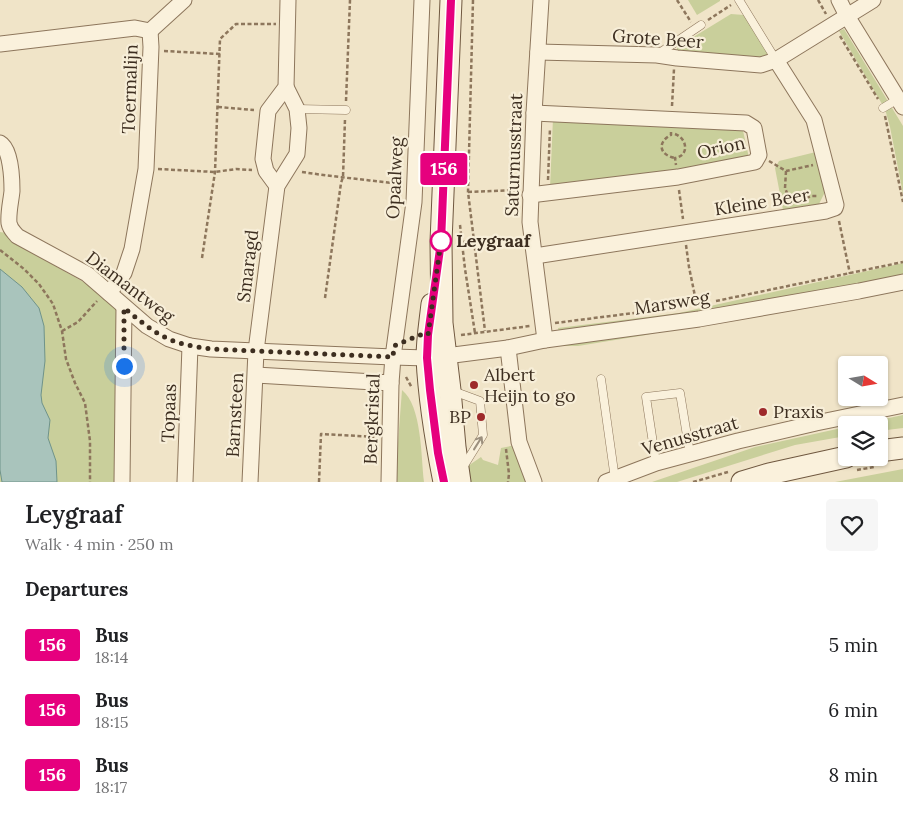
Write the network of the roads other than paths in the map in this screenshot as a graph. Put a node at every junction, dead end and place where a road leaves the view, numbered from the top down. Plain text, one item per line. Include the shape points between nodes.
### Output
1 (184, 0) edge
2 (288, 0) edge
3 (422, 0) edge
4 (451, 0) edge
5 (541, 0) edge
6 (739, 0) edge
7 (839, 0) edge
8 (873, 0) edge
9 (847, 16) junction
10 (698, 27) road end
11 (150, 31) junction
12 (0, 44) edge
13 (538, 52) junction
14 (657, 55) junction
15 (776, 60) junction
16 (286, 87) junction
17 (900, 103) edge
18 (883, 108) road end
19 (297, 109) junction
20 (346, 110) road end
21 (534, 113) junction
22 (0, 143) edge
23 (276, 186) junction
24 (530, 192) junction
25 (535, 256) junction
26 (903, 282) edge
27 (109, 293) junction
28 (124, 308) junction
29 (545, 340) junction
30 (190, 346) junction
31 (508, 348) junction
32 (439, 350) junction
33 (256, 351) junction
34 (393, 357) junction
35 (256, 375) junction
36 (601, 379) dead end
37 (391, 383) junction
38 (450, 390) junction
39 (903, 405) edge
40 (903, 448) edge
41 (888, 450) edge
42 (690, 454) junction
43 (838, 459) edge
44 (656, 463) junction
45 (451, 476) edge
46 (610, 480) edge
47 (122, 482) edge
48 (185, 482) edge
49 (250, 482) edge
50 (389, 482) edge
51 (534, 482) edge
52 (742, 482) edge

1 - 11 street
2 - 16 street, Smaragd
3 - 34 street, Opaalweg via 414,202
4 - 32 street
5 - 13 street, Saturnusstraat
6 - 15 lane
7 - 9 street
8 - 9 street
9 - 15 street
9 - 17 street
10 - 14 lane
11 - 12 street, Toermalijn via 135,28
11 - 27 street, Toermalijn via 146,169 132,250 124,272
13 - 14 street, Grote Beer
13 - 21 street, Saturnusstraat
14 - 15 street, Grote Beer via 761,65
15 - 25 street, Kleine Beer via 814,120 835,208
16 - 19 street, Smaragd
16 - 23 street via 268,111 263,159 266,171
17 - 18 lane
19 - 20 lane
19 - 23 street, Smaragd via 297,154
21 - 24 street, Saturnusstraat
21 - 24 street, Orion via 671,128 746,123 754,128 759,155 754,162 678,177
22 - 27 street, Diamantweg via 9,155 11,230 87,274
23 - 33 street, Smaragd
24 - 25 street, Saturnusstraat
25 - 29 street, Saturnusstraat
26 - 29 street, Marsweg via 699,319
27 - 28 street, Diamantweg
28 - 30 street, Diamantweg via 169,339
28 - 47 street
29 - 31 street, Marsweg
30 - 33 street, Diamantweg
30 - 48 street, Topaas
31 - 32 street, Marsweg
31 - 51 street via 519,442
32 - 34 street, Diamantweg
32 - 38 street
32 - 45 street via 430,390 438,453
33 - 34 street, Diamantweg
33 - 35 street, Barnsteen
34 - 37 street, Bergkristal
35 - 37 street
35 - 49 street, Barnsteen
36 - 46 lane
37 - 50 street, Bergkristal
38 - 45 street via 455,447
45 -> 38 lane via 465,464 483,435 480,401
39 - 42 street, Venusstraat
40 - 41 street
42 - 44 street, Venusstraat
42 - 44 lane via 680,394 646,397
43 - 52 street
44 - 46 street, Venusstraat

